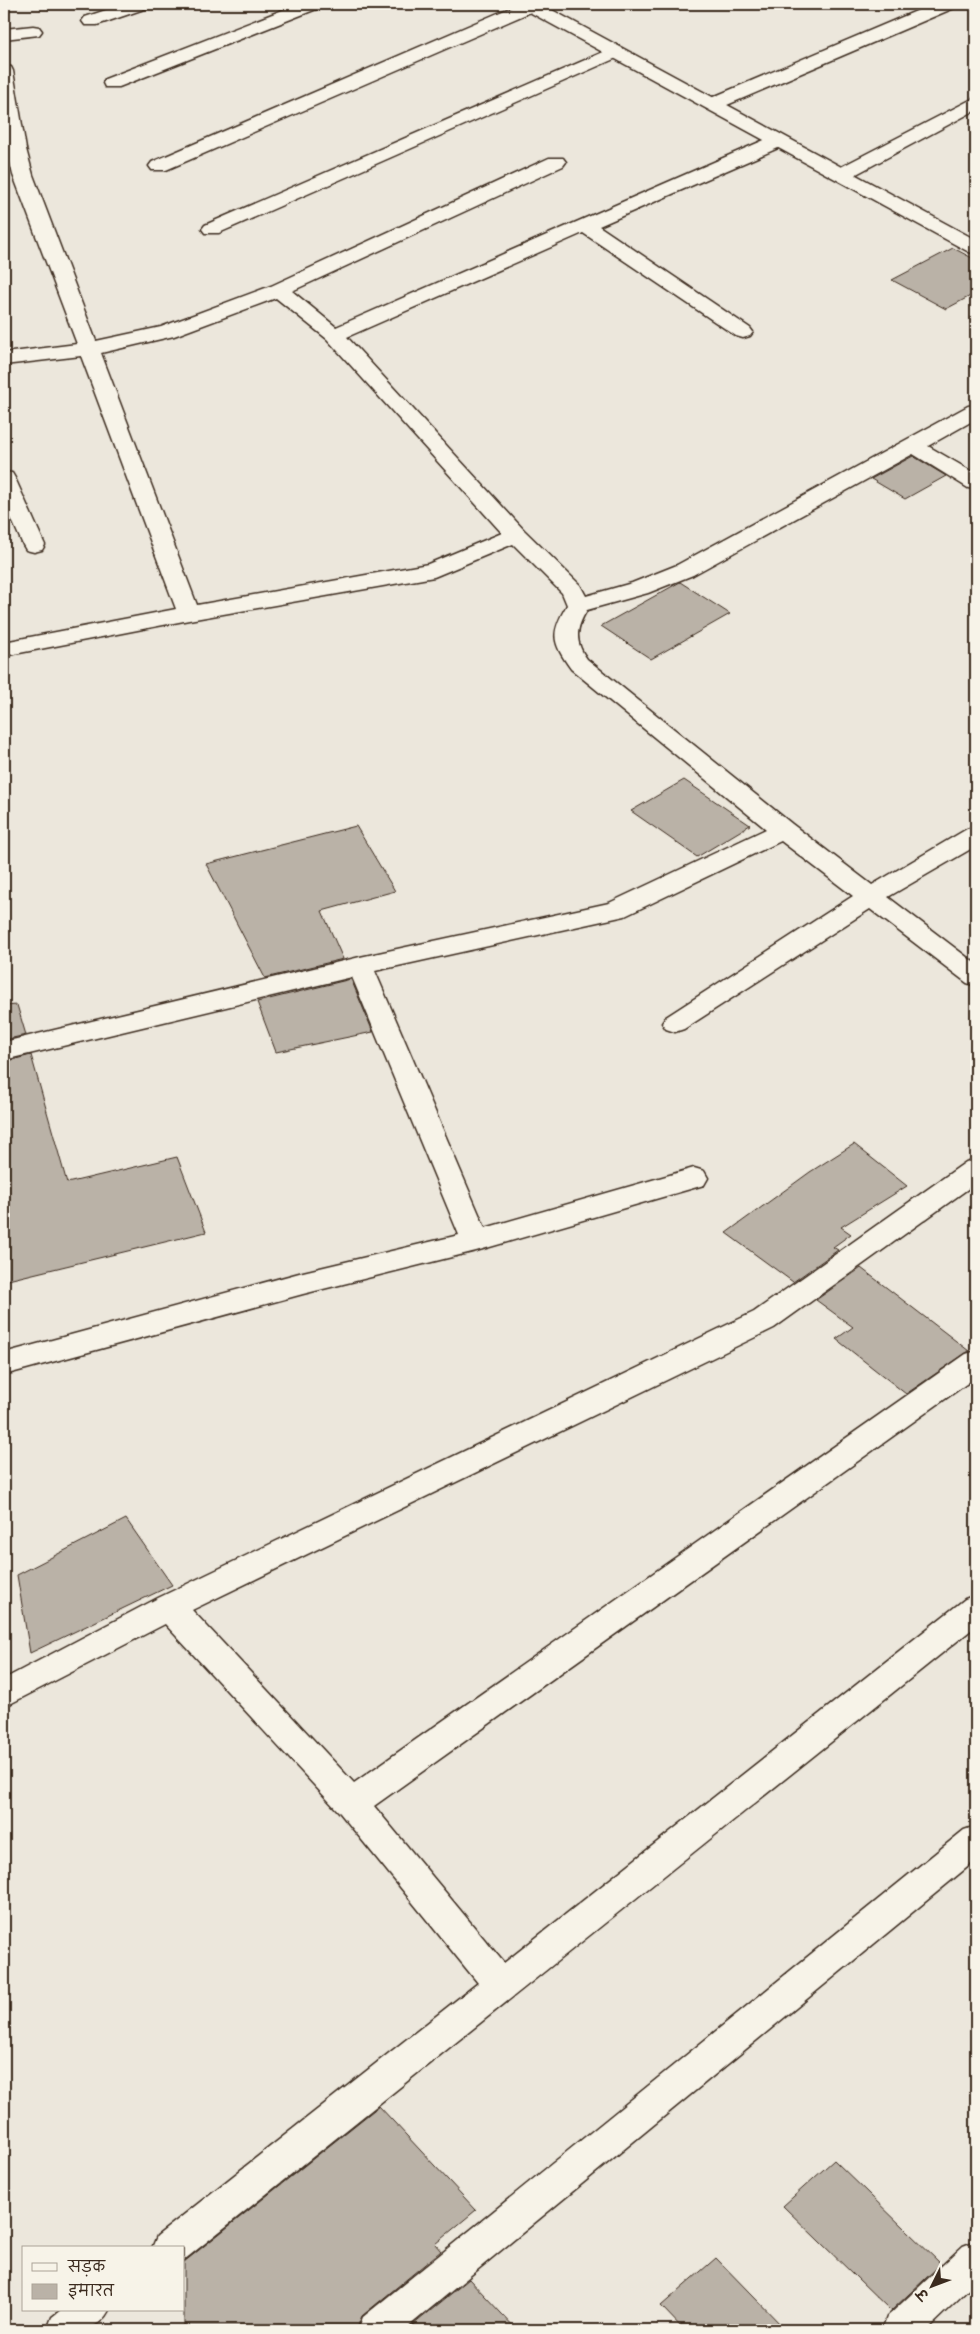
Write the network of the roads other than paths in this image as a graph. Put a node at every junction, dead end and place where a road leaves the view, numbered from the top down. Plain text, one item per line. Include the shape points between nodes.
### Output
1 (142, 4) edge
2 (313, 4) edge
3 (531, 4) edge
4 (948, 4) edge
5 (91, 21) dead end
6 (33, 31) dead end
7 (4, 34) edge
8 (615, 52) junction
9 (4, 71) edge
10 (112, 83) dead end
11 (976, 103) edge
12 (713, 104) junction
13 (778, 141) junction
14 (556, 162) dead end
15 (159, 166) dead end
16 (842, 174) junction
17 (584, 225) junction
18 (212, 229) dead end
19 (976, 248) edge
20 (278, 290) junction
21 (743, 332) dead end
22 (334, 335) junction
23 (90, 349) junction
24 (4, 359) edge
25 (976, 411) edge
26 (912, 445) junction
27 (4, 478) edge
28 (976, 483) edge
29 (516, 535) junction
30 (34, 545) dead end
31 (578, 605) junction
32 (189, 613) junction
33 (4, 649) edge
34 (783, 830) junction
35 (976, 835) edge
36 (870, 897) junction
37 (360, 966) junction
38 (976, 978) edge
39 (675, 1023) dead end
40 (4, 1051) edge
41 (976, 1169) edge
42 (694, 1178) dead end
43 (476, 1241) junction
44 (976, 1362) edge
45 (4, 1364) edge
46 (170, 1607) junction
47 (976, 1608) edge
48 (4, 1694) edge
49 (352, 1803) junction
50 (976, 1840) edge
51 (502, 1986) junction
52 (173, 2246) edge
53 (976, 2258) edge
54 (88, 2312) edge
55 (914, 2326) edge
56 (65, 2330) edge
57 (376, 2330) edge

1 - 5 street
2 - 10 street
3 - 8 street
3 - 15 street
4 - 12 street
6 - 7 street
8 - 12 street
8 - 18 street
9 - 23 street via 23,175
11 - 16 street
12 - 13 street
13 - 16 street
13 - 17 street
14 - 20 street
16 - 19 street
17 - 21 street
17 - 22 street
20 - 22 street
20 - 23 street via 168,332
22 - 29 street
23 - 24 street
23 - 32 street
25 - 26 street
26 - 28 street
26 - 31 street via 685,570 640,588
27 - 30 street
29 - 31 street via 572,590
29 - 32 street via 434,570
31 - 34 street via 565,633 566,647 578,664
32 - 33 street
34 - 36 street
34 - 37 street via 616,910
35 - 36 street
36 - 38 street
36 - 39 street
37 - 40 street
37 - 43 street
41 - 46 street via 764,1320
42 - 43 street
43 - 45 street via 303,1283
44 - 49 street
46 - 48 street
46 - 49 street
47 - 51 street
49 - 51 street
50 - 57 street
51 - 52 street
53 - 55 street
54 - 56 street

